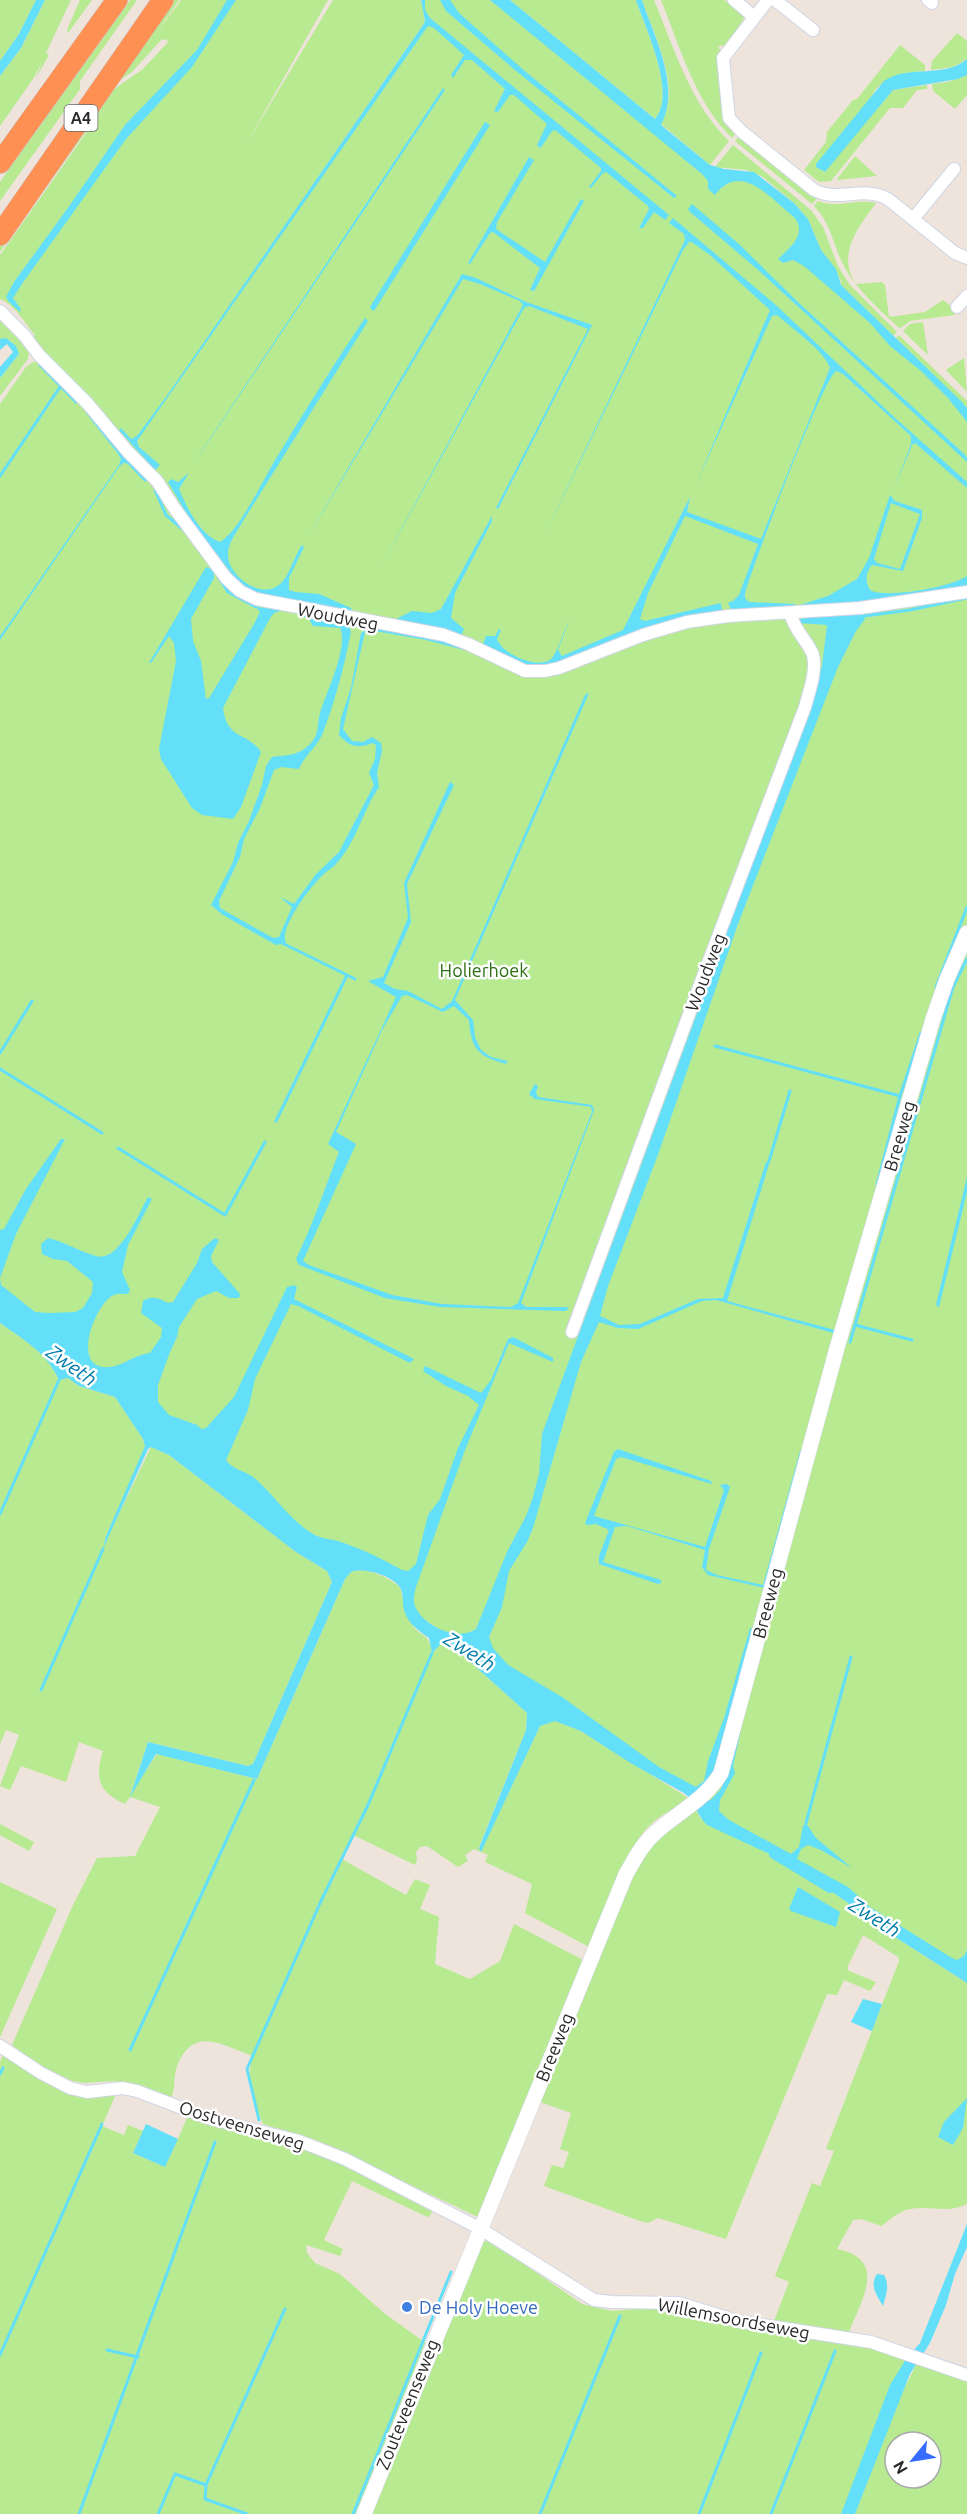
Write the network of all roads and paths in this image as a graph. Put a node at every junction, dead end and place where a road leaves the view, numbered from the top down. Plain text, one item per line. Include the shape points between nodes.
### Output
1 (117, 0) edge
2 (150, 0) edge
3 (163, 0) edge
4 (734, 0) edge
5 (768, 0) edge
6 (775, 0) edge
7 (754, 17) junction
8 (813, 30) dead end
9 (0, 163) edge
10 (954, 169) dead end
11 (0, 214) edge
12 (913, 219) junction
13 (0, 235) edge
14 (967, 258) edge
15 (967, 296) edge
16 (957, 308) dead end
17 (0, 311) edge
18 (967, 592) edge
19 (790, 613) junction
20 (967, 933) edge
21 (572, 1332) dead end
22 (0, 2046) edge
23 (479, 2228) junction
24 (967, 2374) edge
25 (364, 2514) edge

1 - 9 highway, A4
2 - 11 highway, A4
3 - 13 highway, A4
4 - 7 street
5 - 7 street
6 - 8 street
7 - 12 street via 723,58 729,118 814,190 827,195 878,193
10 - 12 street
12 - 14 street
15 - 16 street
17 - 19 street, Woudweg via 157,481 226,578 256,599 444,636 525,671 565,667 679,624
18 - 19 street, Woudweg via 908,603
19 - 21 street, Woudweg via 813,657 805,707
20 - 23 street, Breeweg via 933,1019 837,1348 721,1773 706,1793 642,1846 626,1874
22 - 23 street, Oostveenseweg via 70,2088 87,2092 123,2088 137,2091 208,2118 309,2144
23 - 24 street, Willemsoordseweg via 594,2300 679,2303 737,2321 852,2339
23 - 25 street, Zouteveenseweg

